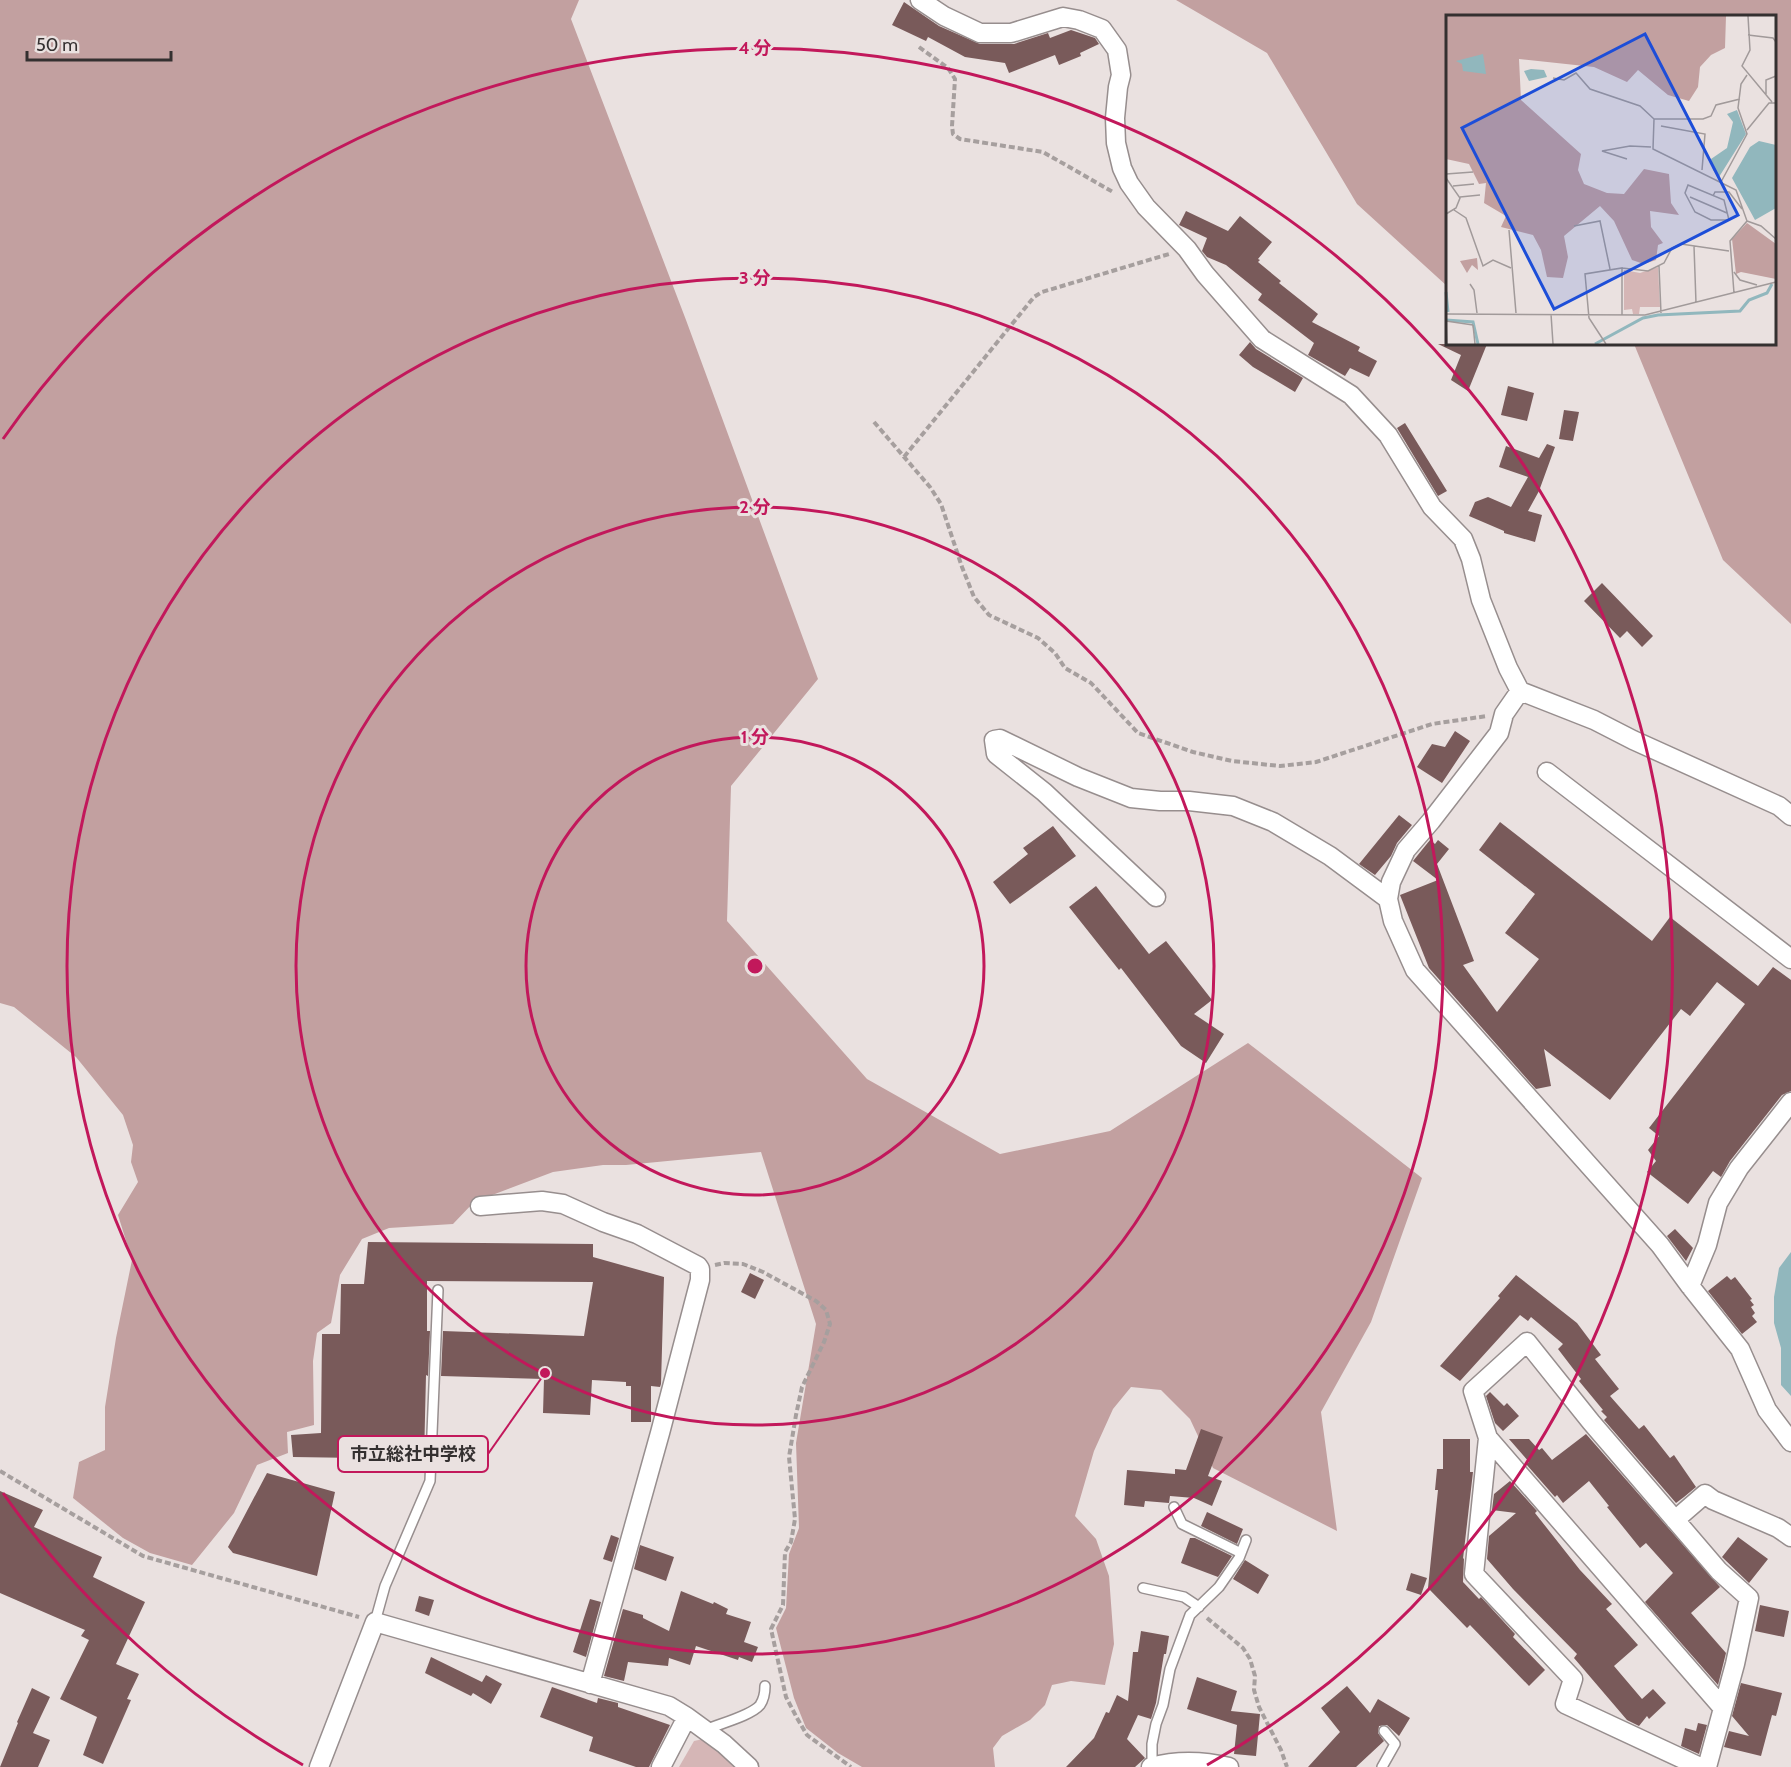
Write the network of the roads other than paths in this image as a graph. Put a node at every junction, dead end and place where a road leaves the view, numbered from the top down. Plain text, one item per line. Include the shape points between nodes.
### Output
1 (920, 0) edge
2 (1520, 691) junction
3 (1547, 772) dead end
4 (1791, 816) edge
5 (1156, 897) dead end
6 (1388, 899) junction
7 (1791, 959) edge
8 (1791, 1102) edge
9 (480, 1206) dead end
10 (1690, 1286) junction
11 (438, 1290) dead end
12 (1488, 1438) junction
13 (1791, 1442) edge
14 (1174, 1507) dead end
15 (1675, 1520) junction
16 (1791, 1537) edge
17 (1246, 1539) dead end
18 (1241, 1553) junction
19 (1143, 1588) dead end
20 (1198, 1607) junction
21 (375, 1622) junction
22 (590, 1684) junction
23 (765, 1686) dead end
24 (1722, 1707) junction
25 (687, 1717) junction
26 (705, 1730) junction
27 (1384, 1731) dead end
28 (319, 1767) edge
29 (661, 1767) edge
30 (749, 1767) edge
31 (1152, 1767) edge
32 (1229, 1767) edge
33 (1382, 1767) edge
34 (1700, 1767) edge
35 (1707, 1767) edge

1 - 2 street via 980,33 1011,33 1064,17 1102,29 1117,50 1121,75 1115,118 1122,168 1146,207 1187,249 1262,339 1351,395 1388,435 1432,507 1463,539 1481,600
2 - 4 street via 1594,720 1779,806
2 - 6 street via 1504,714 1499,733 1406,850 1391,882
3 - 7 street
5 - 6 street via 1044,792 996,754 994,740 1000,739 1131,798 1233,806 1273,822 1330,856
6 - 10 street via 1393,921 1415,970 1660,1245
8 - 10 street via 1739,1168 1719,1203
9 - 22 street via 542,1201 563,1204 637,1234 700,1269 660,1433
10 - 13 street via 1740,1348 1767,1410
11 - 21 lane via 430,1481 385,1586
12 - 15 street via 1473,1391 1527,1342
12 - 24 street
12 - 34 street via 1474,1574 1573,1679 1565,1704
14 - 18 lane via 1182,1524
15 - 16 street via 1705,1494
15 - 24 street via 1719,1571 1749,1598
17 - 18 lane
18 - 20 lane via 1219,1587
19 - 20 lane via 1184,1597
20 - 31 lane via 1190,1615 1170,1669 1152,1744
21 - 22 street
21 - 28 street
22 - 25 street via 669,1706
23 - 26 lane via 759,1706
24 - 35 street
25 - 26 street
25 - 29 street
26 - 30 street
27 - 33 lane via 1395,1744
31 - 32 street via 1188,1762

